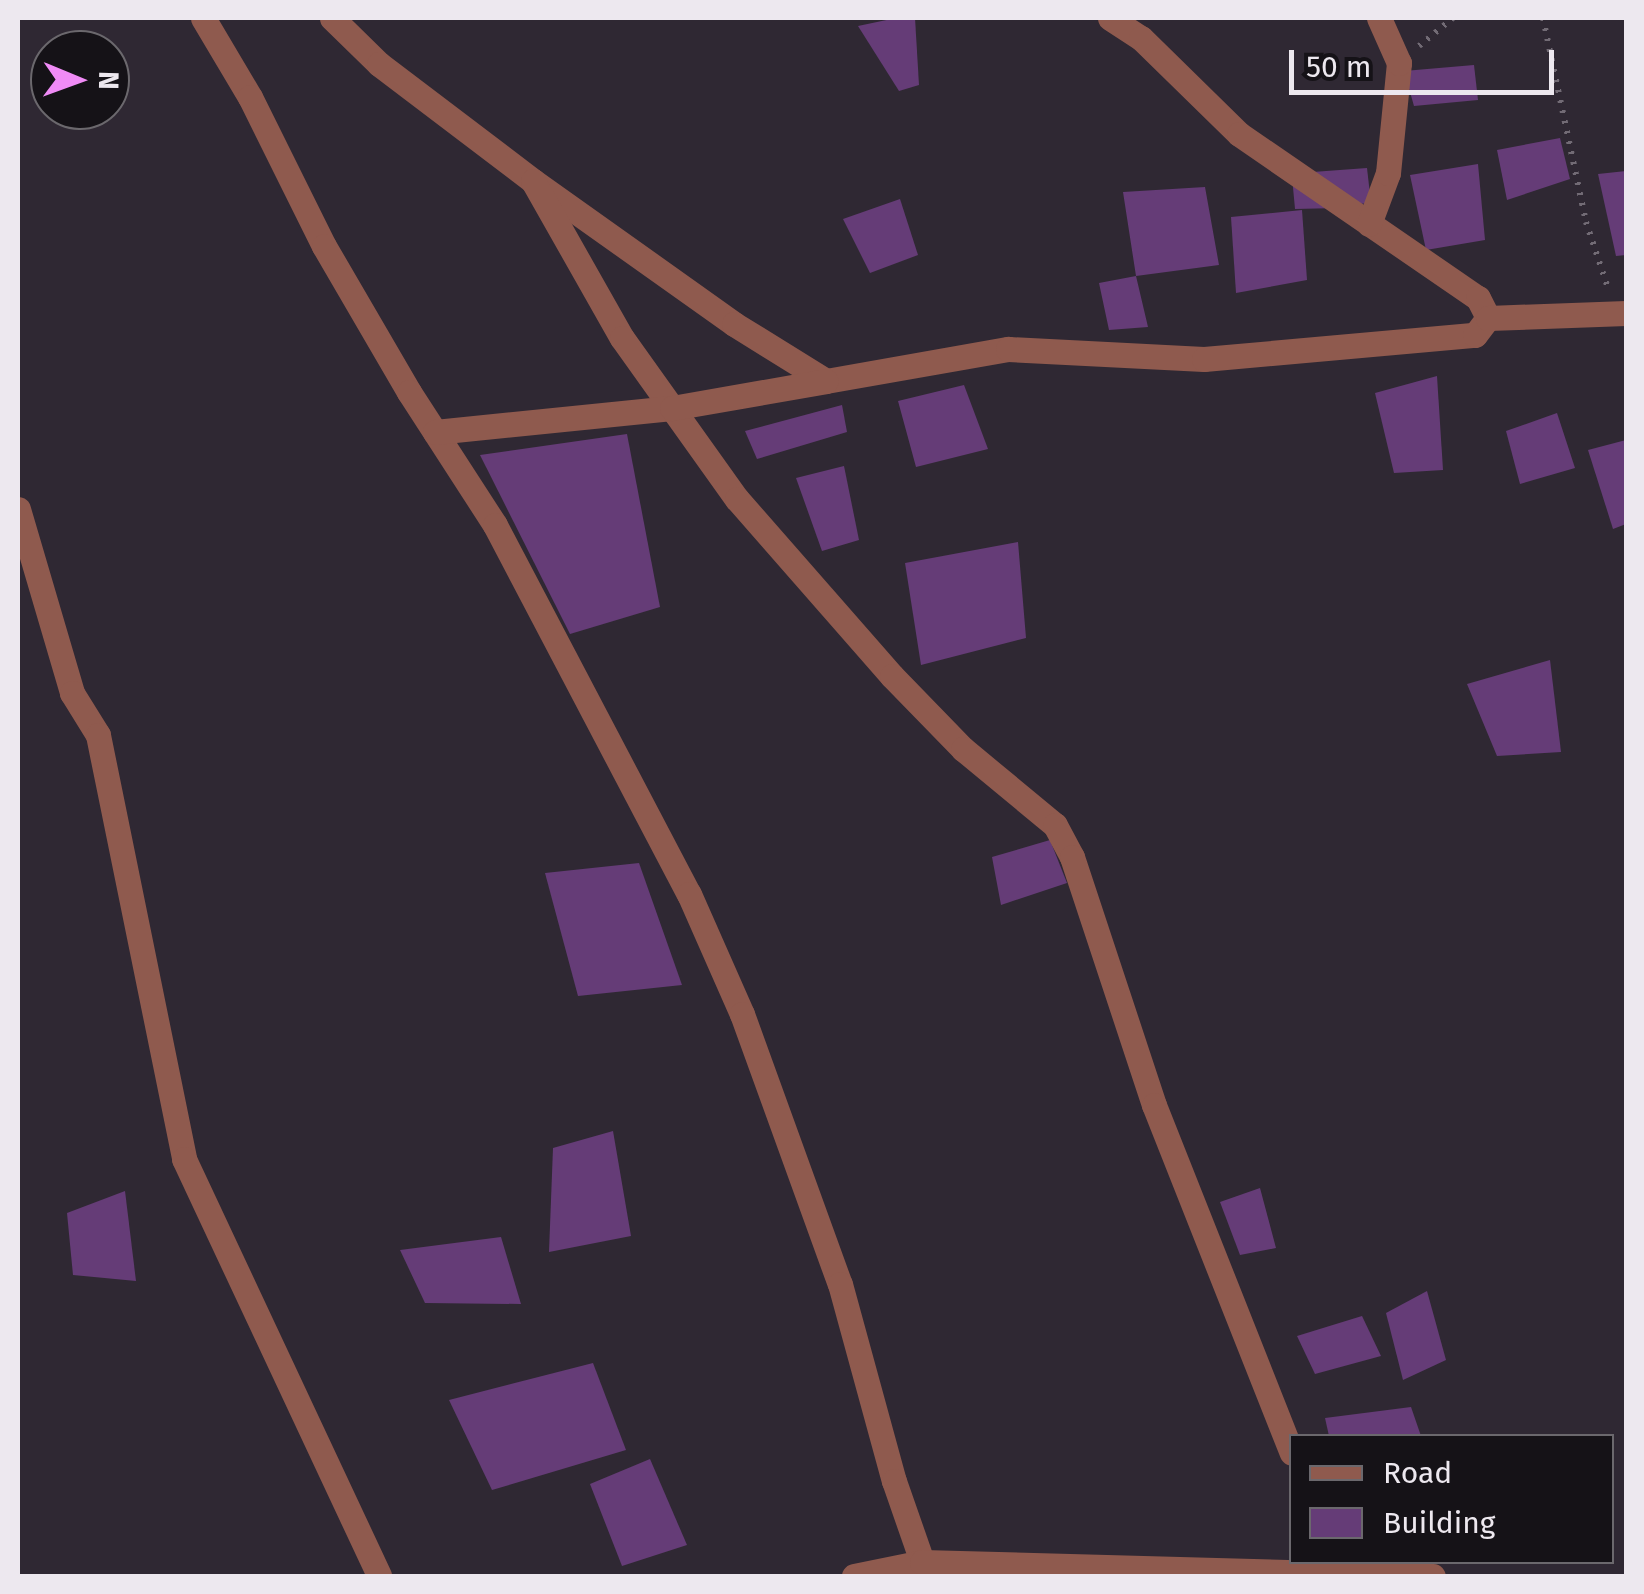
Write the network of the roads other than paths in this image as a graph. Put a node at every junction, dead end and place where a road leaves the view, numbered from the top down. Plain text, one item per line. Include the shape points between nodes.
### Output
1 (203, 18) edge
2 (332, 18) edge
3 (1110, 18) edge
4 (1380, 18) edge
5 (533, 181) junction
6 (1369, 224) junction
7 (1622, 313) edge
8 (1488, 318) junction
9 (826, 381) junction
10 (672, 408) junction
11 (435, 432) junction
12 (18, 509) edge
13 (1289, 1445) edge
14 (924, 1569) edge
15 (1337, 1570) edge
16 (379, 1576) edge
17 (854, 1576) edge
18 (1433, 1576) edge

1 - 11 street via 324,246
2 - 5 street via 379,64
3 - 6 street via 1142,38 1240,134
4 - 6 street via 1399,62 1388,173
5 - 9 street
5 - 10 street via 622,338
6 - 8 street via 1478,298
7 - 8 street
8 - 9 street via 1475,336 1204,359 1008,349
9 - 10 street
10 - 11 street
10 - 13 street via 737,499 892,676 963,749 1055,826 1072,857 1154,1105
11 - 14 street via 495,524 634,783 742,1014 840,1284
12 - 16 street via 72,693 98,736 184,1159
14 - 15 street
14 - 17 street
15 - 18 street

